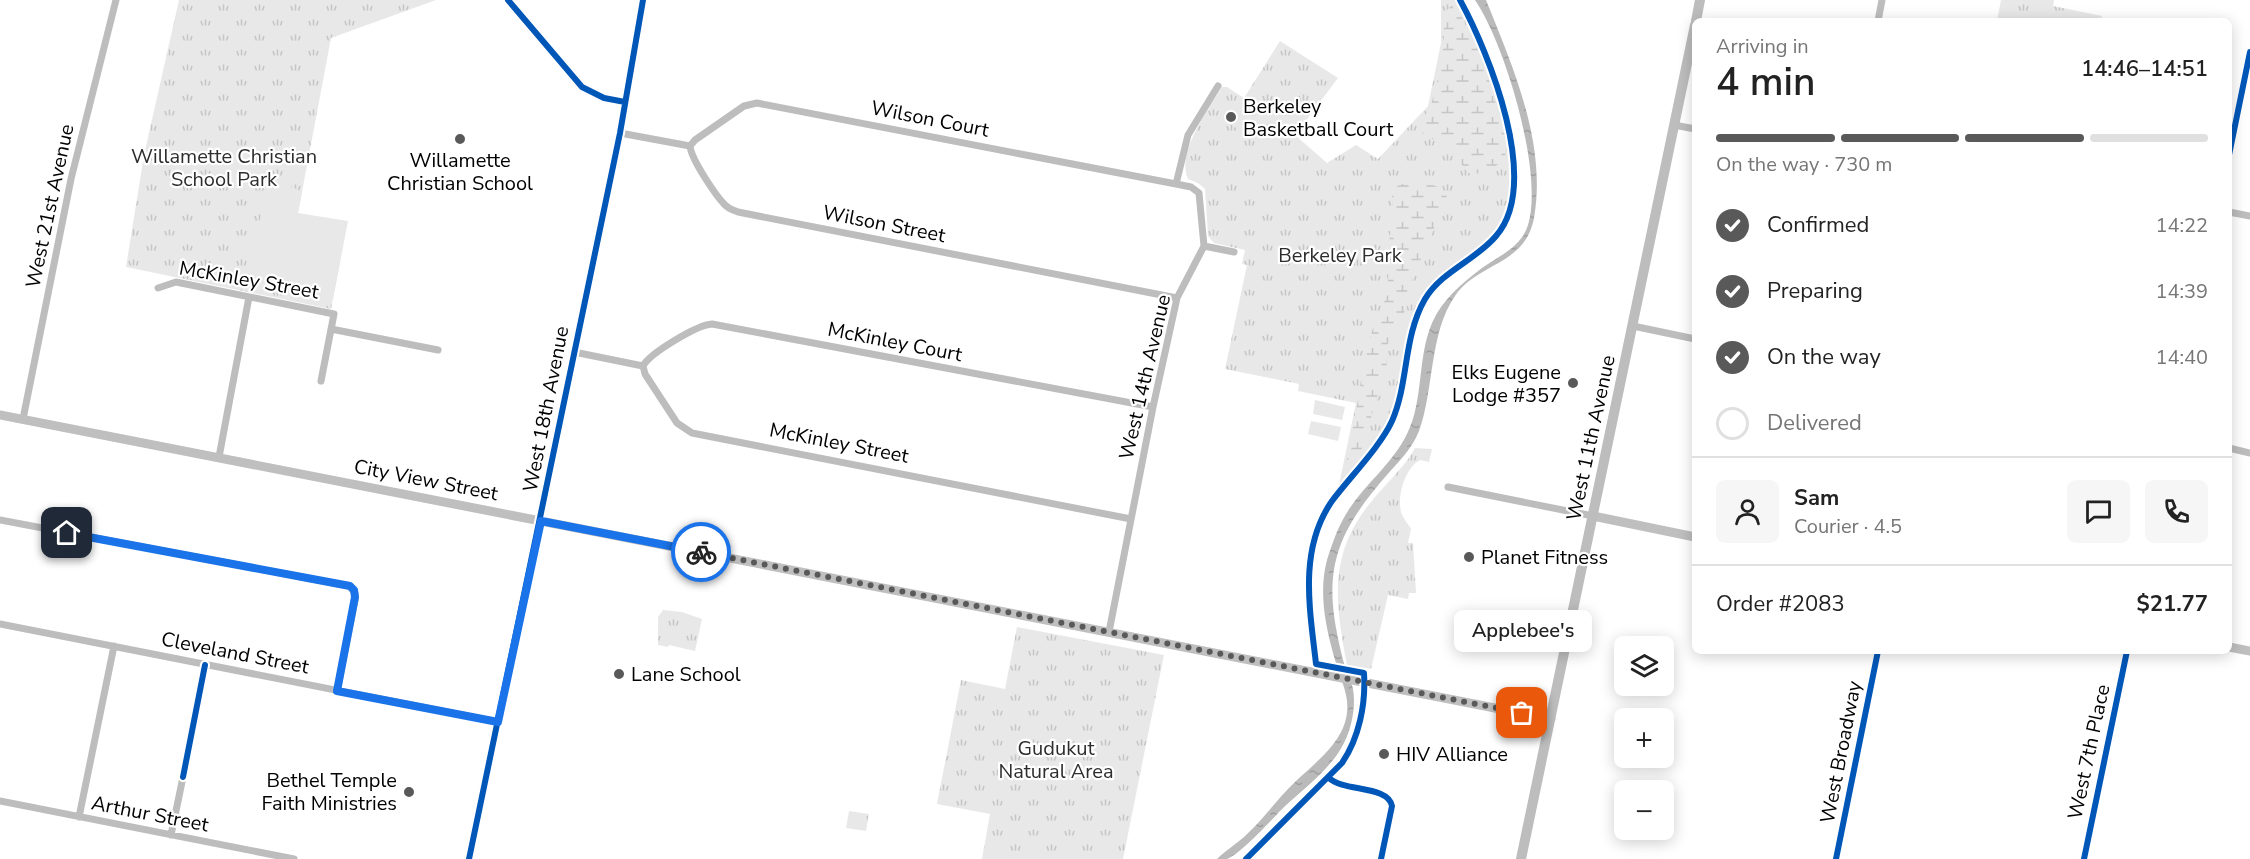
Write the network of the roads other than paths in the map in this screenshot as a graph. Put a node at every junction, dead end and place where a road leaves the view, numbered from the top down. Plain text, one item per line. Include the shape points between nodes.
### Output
1 (116, 0) edge
2 (508, 0) edge
3 (643, 0) edge
4 (1700, 0) edge
5 (1882, 0) edge
6 (1696, 18) edge
7 (1879, 18) edge
8 (1692, 37) edge
9 (2250, 52) edge
10 (1218, 86) dead end
11 (625, 102) junction
12 (1674, 124) junction
13 (1692, 128) edge
14 (620, 133) junction
15 (2232, 140) edge
16 (690, 146) junction
17 (1176, 184) junction
18 (2232, 213) edge
19 (2250, 216) edge
20 (1204, 246) junction
21 (1234, 252) dead end
22 (158, 288) dead end
23 (249, 297) junction
24 (1177, 298) junction
25 (1633, 326) junction
26 (331, 329) junction
27 (1692, 338) edge
28 (438, 350) dead end
29 (574, 352) junction
30 (643, 366) junction
31 (321, 381) dead end
32 (1153, 407) junction
33 (0, 415) edge
34 (23, 419) junction
35 (2232, 449) edge
36 (2250, 453) edge
37 (219, 457) junction
38 (1448, 487) dead end
39 (1593, 516) junction
40 (1131, 519) junction
41 (0, 520) edge
42 (541, 521) junction
43 (1692, 536) edge
44 (0, 624) edge
45 (1109, 632) junction
46 (114, 646) junction
47 (2232, 648) edge
48 (2250, 651) edge
49 (1877, 654) edge
50 (2126, 654) edge
51 (337, 691) junction
52 (1551, 719) junction
53 (498, 722) junction
54 (183, 777) dead end
55 (0, 801) edge
56 (79, 817) junction
57 (171, 835) junction
58 (294, 859) edge
59 (469, 859) edge
60 (1521, 859) edge
61 (1836, 859) edge
62 (2084, 859) edge

1 - 34 street, West 21st Avenue via 71,180
2 - 11 street via 582,87 604,98
3 - 11 street, West 18th Avenue
4 - 6 main road, West 11th Avenue
5 - 7 street
8 - 12 main road, West 11th Avenue
9 - 15 street
10 - 17 street via 1188,135
11 - 14 street, West 18th Avenue
12 - 13 street
12 - 25 main road, West 11th Avenue
14 - 16 street
14 - 29 street, West 18th Avenue
16 - 17 street, Wilson Court via 744,106 757,103
16 - 24 street, Wilson Street via 723,202 738,212
17 - 20 street via 1191,187 1199,194
18 - 19 street
20 - 21 street
20 - 24 street, West 14th Avenue
22 - 23 street, McKinley Street via 176,282
23 - 26 street, McKinley Street via 334,314
23 - 37 street
24 - 32 street, West 14th Avenue
25 - 27 street
25 - 39 main road, West 11th Avenue
26 - 28 street, McKinley Street
26 - 31 street
29 - 30 street
29 - 42 street, West 18th Avenue
30 - 32 street, McKinley Court via 698,327 712,324
30 - 40 street, McKinley Street via 676,423 692,433
32 - 40 street, West 14th Avenue
33 - 34 street, City View Street
34 - 37 street, City View Street
35 - 36 street
37 - 42 street, City View Street
38 - 39 street
39 - 43 street
39 - 52 main road, West 11th Avenue
40 - 45 street, West 14th Avenue
41 - 51 street via 344,584 354,590 355,600
42 - 45 street, City View Street
42 - 53 street, West 18th Avenue
44 - 46 street, Cleveland Street
45 - 52 street, City View Street
46 - 51 street, Cleveland Street
46 - 56 street
47 - 48 street
49 - 61 street, West Broadway
50 - 62 street, West 7th Place
51 - 53 street, Cleveland Street
52 - 60 main road, West 11th Avenue
53 - 59 street, West 18th Avenue
54 - 57 street
55 - 56 street, Arthur Street
56 - 57 street, Arthur Street
57 - 58 street, Arthur Street

